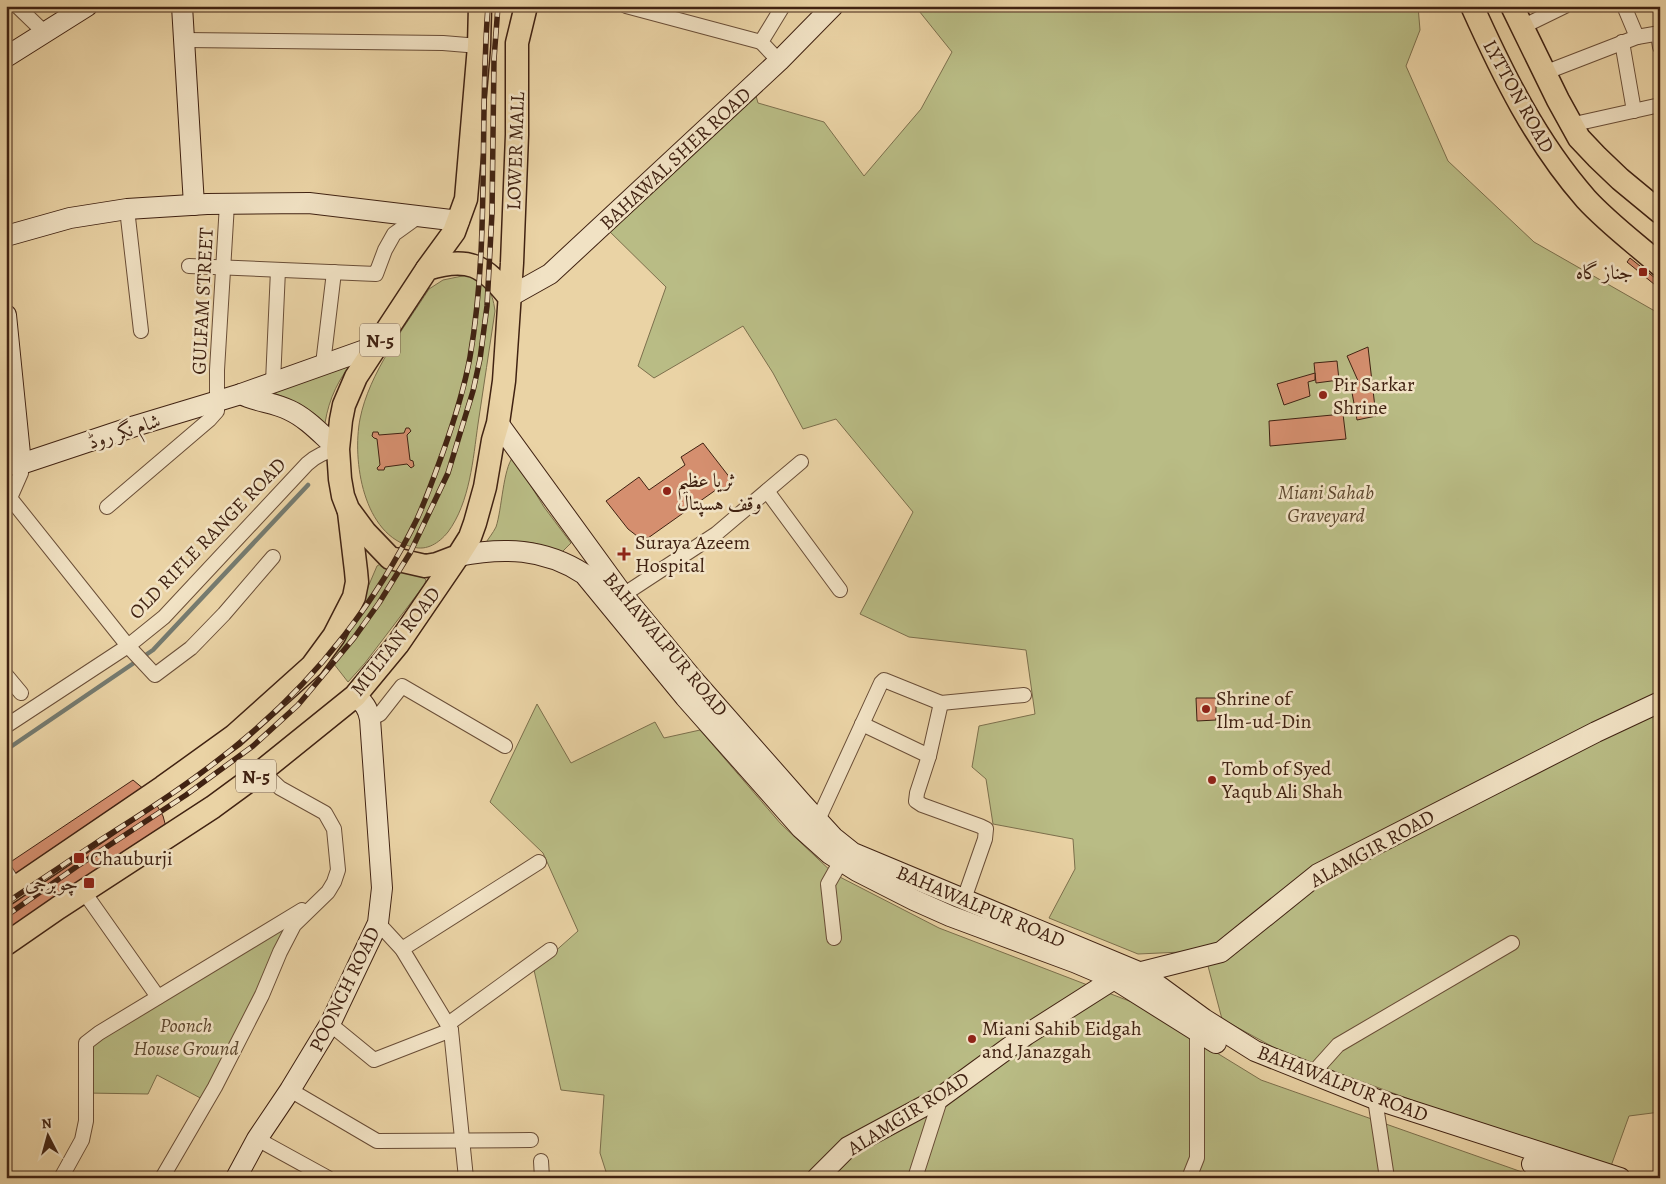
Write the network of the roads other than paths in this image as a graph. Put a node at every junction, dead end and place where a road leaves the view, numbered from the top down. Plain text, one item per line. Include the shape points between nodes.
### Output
1 (17, 6) edge
2 (87, 6) edge
3 (182, 6) edge
4 (526, 6) edge
5 (626, 6) edge
6 (783, 6) edge
7 (833, 6) edge
8 (1472, 6) edge
9 (1512, 6) edge
10 (1565, 6) edge
11 (1624, 6) edge
12 (482, 9) edge
13 (1522, 27) junction
14 (45, 33) junction
15 (1637, 36) junction
16 (1659, 38) edge
17 (184, 40) junction
18 (762, 42) junction
19 (1622, 42) junction
20 (479, 46) junction
21 (6, 57) edge
22 (779, 61) junction
23 (1544, 73) junction
24 (1558, 100) junction
25 (1660, 105) edge
26 (1634, 111) junction
27 (1525, 115) junction
28 (1570, 124) junction
29 (227, 204) junction
30 (194, 205) junction
31 (127, 209) junction
32 (1660, 212) edge
33 (418, 216) junction
34 (459, 221) junction
35 (6, 236) edge
36 (1660, 264) edge
37 (189, 266) dead end
38 (223, 268) junction
39 (427, 269) junction
40 (278, 270) junction
41 (334, 272) junction
42 (509, 297) junction
43 (6, 315) edge
44 (141, 331) dead end
45 (376, 346) junction
46 (8, 358) edge
47 (323, 364) junction
48 (272, 382) junction
49 (241, 394) junction
50 (218, 401) junction
51 (498, 422) junction
52 (338, 449) junction
53 (802, 462) dead end
54 (13, 465) edge
55 (767, 491) junction
56 (8, 500) edge
57 (107, 507) dead end
58 (348, 509) junction
59 (273, 556) dead end
60 (458, 556) junction
61 (840, 590) dead end
62 (623, 595) junction
63 (131, 648) junction
64 (6, 675) edge
65 (21, 693) dead end
66 (1024, 695) dead end
67 (355, 696) junction
68 (1660, 702) edge
69 (941, 703) junction
70 (370, 719) junction
71 (862, 724) junction
72 (6, 726) edge
73 (505, 746) dead end
74 (929, 756) junction
75 (262, 771) junction
76 (818, 820) junction
77 (841, 861) junction
78 (539, 862) dead end
79 (10, 885) edge
80 (84, 892) junction
81 (964, 899) junction
82 (317, 901) junction
83 (378, 923) junction
84 (834, 938) dead end
85 (1512, 943) dead end
86 (6, 944) edge
87 (402, 949) junction
88 (550, 950) dead end
89 (1141, 973) junction
90 (1114, 979) junction
91 (158, 997) junction
92 (330, 1024) junction
93 (450, 1027) junction
94 (1197, 1031) junction
95 (1312, 1074) junction
96 (290, 1090) junction
97 (941, 1097) junction
98 (1376, 1106) junction
99 (257, 1139) junction
100 (462, 1140) junction
101 (530, 1140) dead end
102 (541, 1160) dead end
103 (61, 1178) edge
104 (162, 1178) edge
105 (236, 1178) edge
106 (328, 1178) edge
107 (466, 1178) edge
108 (542, 1178) edge
109 (817, 1178) edge
110 (915, 1178) edge
111 (1189, 1178) edge
112 (1387, 1178) edge
113 (1573, 1178) edge
114 (1620, 1178) edge

1 - 14 street
2 - 14 main road
3 - 17 main road
4 - 42 main road, LOWER MALL / N-5 via 517,43 517,135
5 - 18 street
6 - 18 street
7 - 22 main road, BAHAWAL SHER ROAD
8 - 27 main road, LYTTON ROAD
9 - 13 main road, LYTTON ROAD
10 - 13 street
11 - 15 street
12 - 20 main road, LOWER MALL / N-5
13 - 23 main road, LYTTON ROAD
14 - 21 main road
15 - 16 street
15 - 19 street
17 - 20 street
17 - 30 main road
18 - 22 street
19 - 23 street
19 - 26 street
20 - 34 main road, LOWER MALL / N-5 via 466,199
22 - 42 main road, BAHAWAL SHER ROAD via 550,274
23 - 24 main road, LYTTON ROAD
24 - 27 main road
24 - 28 main road, LYTTON ROAD
25 - 26 street
26 - 28 street
27 - 36 main road, LYTTON ROAD via 1548,152 1587,200
28 - 32 main road, LYTTON ROAD via 1596,157
29 - 30 main road
29 - 33 main road via 309,203
29 - 38 street, GULFAM STREET
30 - 31 main road
31 - 35 main road via 70,218
31 - 44 street
33 - 34 main road
33 - 41 street via 394,234 376,274
34 - 39 main road, N-5
37 - 38 street
38 - 40 street
38 - 50 street, GULFAM STREET
39 - 42 main road via 441,264 475,266 496,280
39 - 45 main road, N-5
40 - 41 street
40 - 48 street
41 - 47 street
42 - 51 main road, N-5
43 - 46 main road
45 - 47 main road, شام نگر روڈ
45 - 52 main road, N-5 via 349,391
46 - 54 main road
47 - 48 main road, شام نگر روڈ
48 - 49 main road, شام نگر روڈ
49 - 50 main road, شام نگر روڈ
49 - 52 main road via 290,410
50 - 54 main road, شام نگر روڈ
50 - 57 street via 217,411 209,420
51 - 60 main road, N-5 via 475,523
51 - 62 main road, BAHAWALPUR ROAD
52 - 58 main road, N-5 via 340,478
52 - 63 street, OLD RIFLE RANGE ROAD via 316,456
53 - 55 street
54 - 56 street via 21,473
55 - 61 street
55 - 62 street via 716,534
56 - 63 street
58 - 60 main road, N-5 via 390,558 425,566
58 - 79 main road, N-5 via 356,571 354,597 334,636 312,666 234,736 171,781
59 - 63 street via 191,648 155,675
60 - 67 main road, MULTAN ROAD / N-5 via 398,644
60 - 77 main road, BAHAWALPUR ROAD via 515,550 564,563 584,574 685,698 802,828
62 - 76 main road, BAHAWALPUR ROAD
63 - 72 street, OLD RIFLE RANGE ROAD
64 - 65 street
66 - 69 street
67 - 70 main road, POONCH ROAD via 369,710
67 - 75 main road, MULTAN ROAD / N-5
68 - 89 main road, ALAMGIR ROAD via 1318,874 1221,952
69 - 71 street via 884,680
69 - 74 street
70 - 73 street via 380,714 402,686
70 - 83 main road, POONCH ROAD via 382,888
71 - 74 street
71 - 76 street
74 - 81 street via 916,801 986,829 986,839
75 - 80 main road, MULTAN ROAD / N-5
75 - 82 street via 280,788 325,813 334,829 338,870 328,892
76 - 81 main road, BAHAWALPUR ROAD via 853,853
77 - 84 street via 828,884
77 - 90 main road, BAHAWALPUR ROAD via 950,916
78 - 87 street
80 - 86 main road, MULTAN ROAD / N-5
80 - 91 street
81 - 89 main road, BAHAWALPUR ROAD
82 - 91 street
82 - 104 street via 294,925 215,1087
83 - 87 street
83 - 92 main road, POONCH ROAD
85 - 95 street via 1338,1046
87 - 93 street
88 - 93 street
89 - 90 main road, ALAMGIR ROAD
89 - 95 main road, BAHAWALPUR ROAD via 1255,1051
90 - 94 main road, BAHAWALPUR ROAD
90 - 97 main road, ALAMGIR ROAD via 1026,1035
91 - 103 street via 86,1043 86,1121 82,1140
92 - 93 street via 374,1060
92 - 96 main road, POONCH ROAD
93 - 100 street
94 - 98 main road, BAHAWALPUR ROAD via 1250,1063
94 - 111 street via 1197,1158
95 - 98 main road, BAHAWALPUR ROAD
96 - 99 main road, POONCH ROAD
96 - 100 street via 377,1142
97 - 109 main road, ALAMGIR ROAD via 848,1147
97 - 110 street
98 - 112 street
98 - 113 main road, BAHAWALPUR ROAD
98 - 114 main road, BAHAWALPUR ROAD
99 - 105 main road, POONCH ROAD
99 - 106 street
100 - 101 street
100 - 107 street
102 - 108 street

